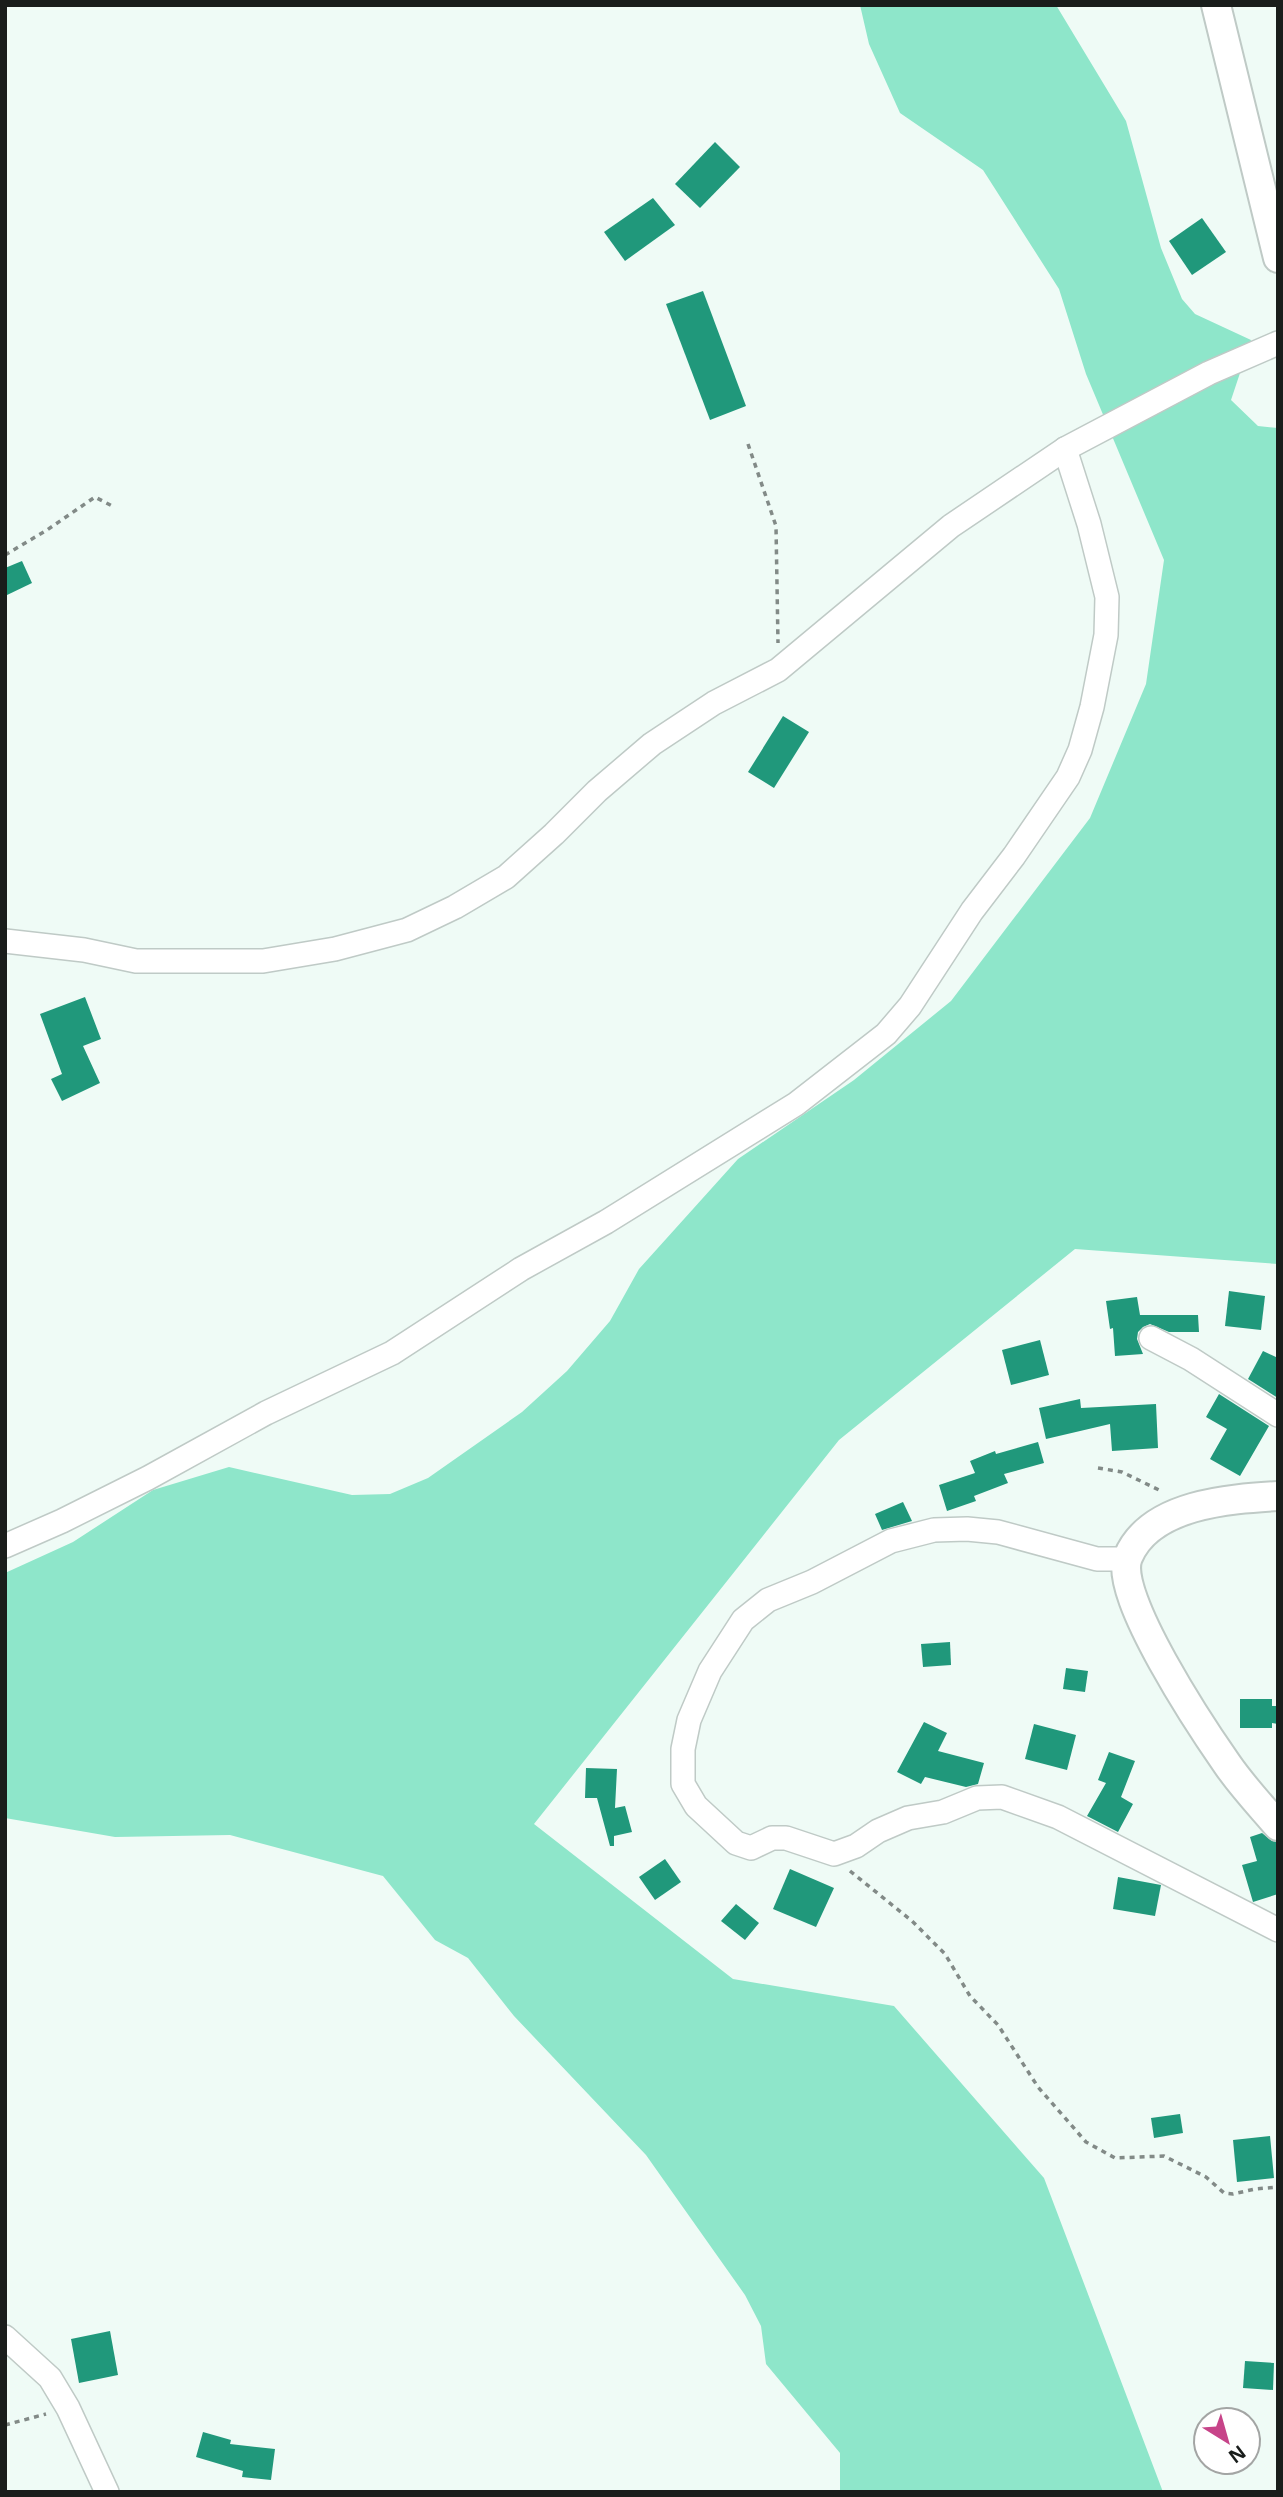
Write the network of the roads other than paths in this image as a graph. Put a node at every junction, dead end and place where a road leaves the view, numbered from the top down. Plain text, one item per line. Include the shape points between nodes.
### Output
1 (1216, 5) edge
2 (1278, 258) edge
3 (1278, 343) edge
4 (1065, 449) junction
5 (5, 941) edge
6 (1151, 1338) dead end
7 (1278, 1415) edge
8 (1278, 1496) edge
9 (5, 1546) edge
10 (1127, 1559) junction
11 (1278, 1826) edge
12 (1278, 1930) edge
13 (5, 2337) edge
14 (107, 2492) edge

1 - 2 street
3 - 4 street via 1209,373
4 - 5 street via 951,526 778,670 714,703 652,744 506,877 407,930 263,961 136,961
4 - 9 street via 1107,597 1107,635 1080,750 1060,789 886,1034 796,1104 392,1353
6 - 7 street
8 - 10 street via 1226,1499 1179,1512 1146,1531
10 - 11 street via 1128,1589 1171,1678 1229,1767
10 - 12 street via 1097,1559 998,1532 934,1530 891,1541 768,1600 743,1620 710,1671 689,1720 683,1784 696,1806 736,1843 751,1848 772,1838 786,1838 834,1854 908,1818 943,1812 977,1798 1002,1797 1058,1817
13 - 14 street via 50,2378

